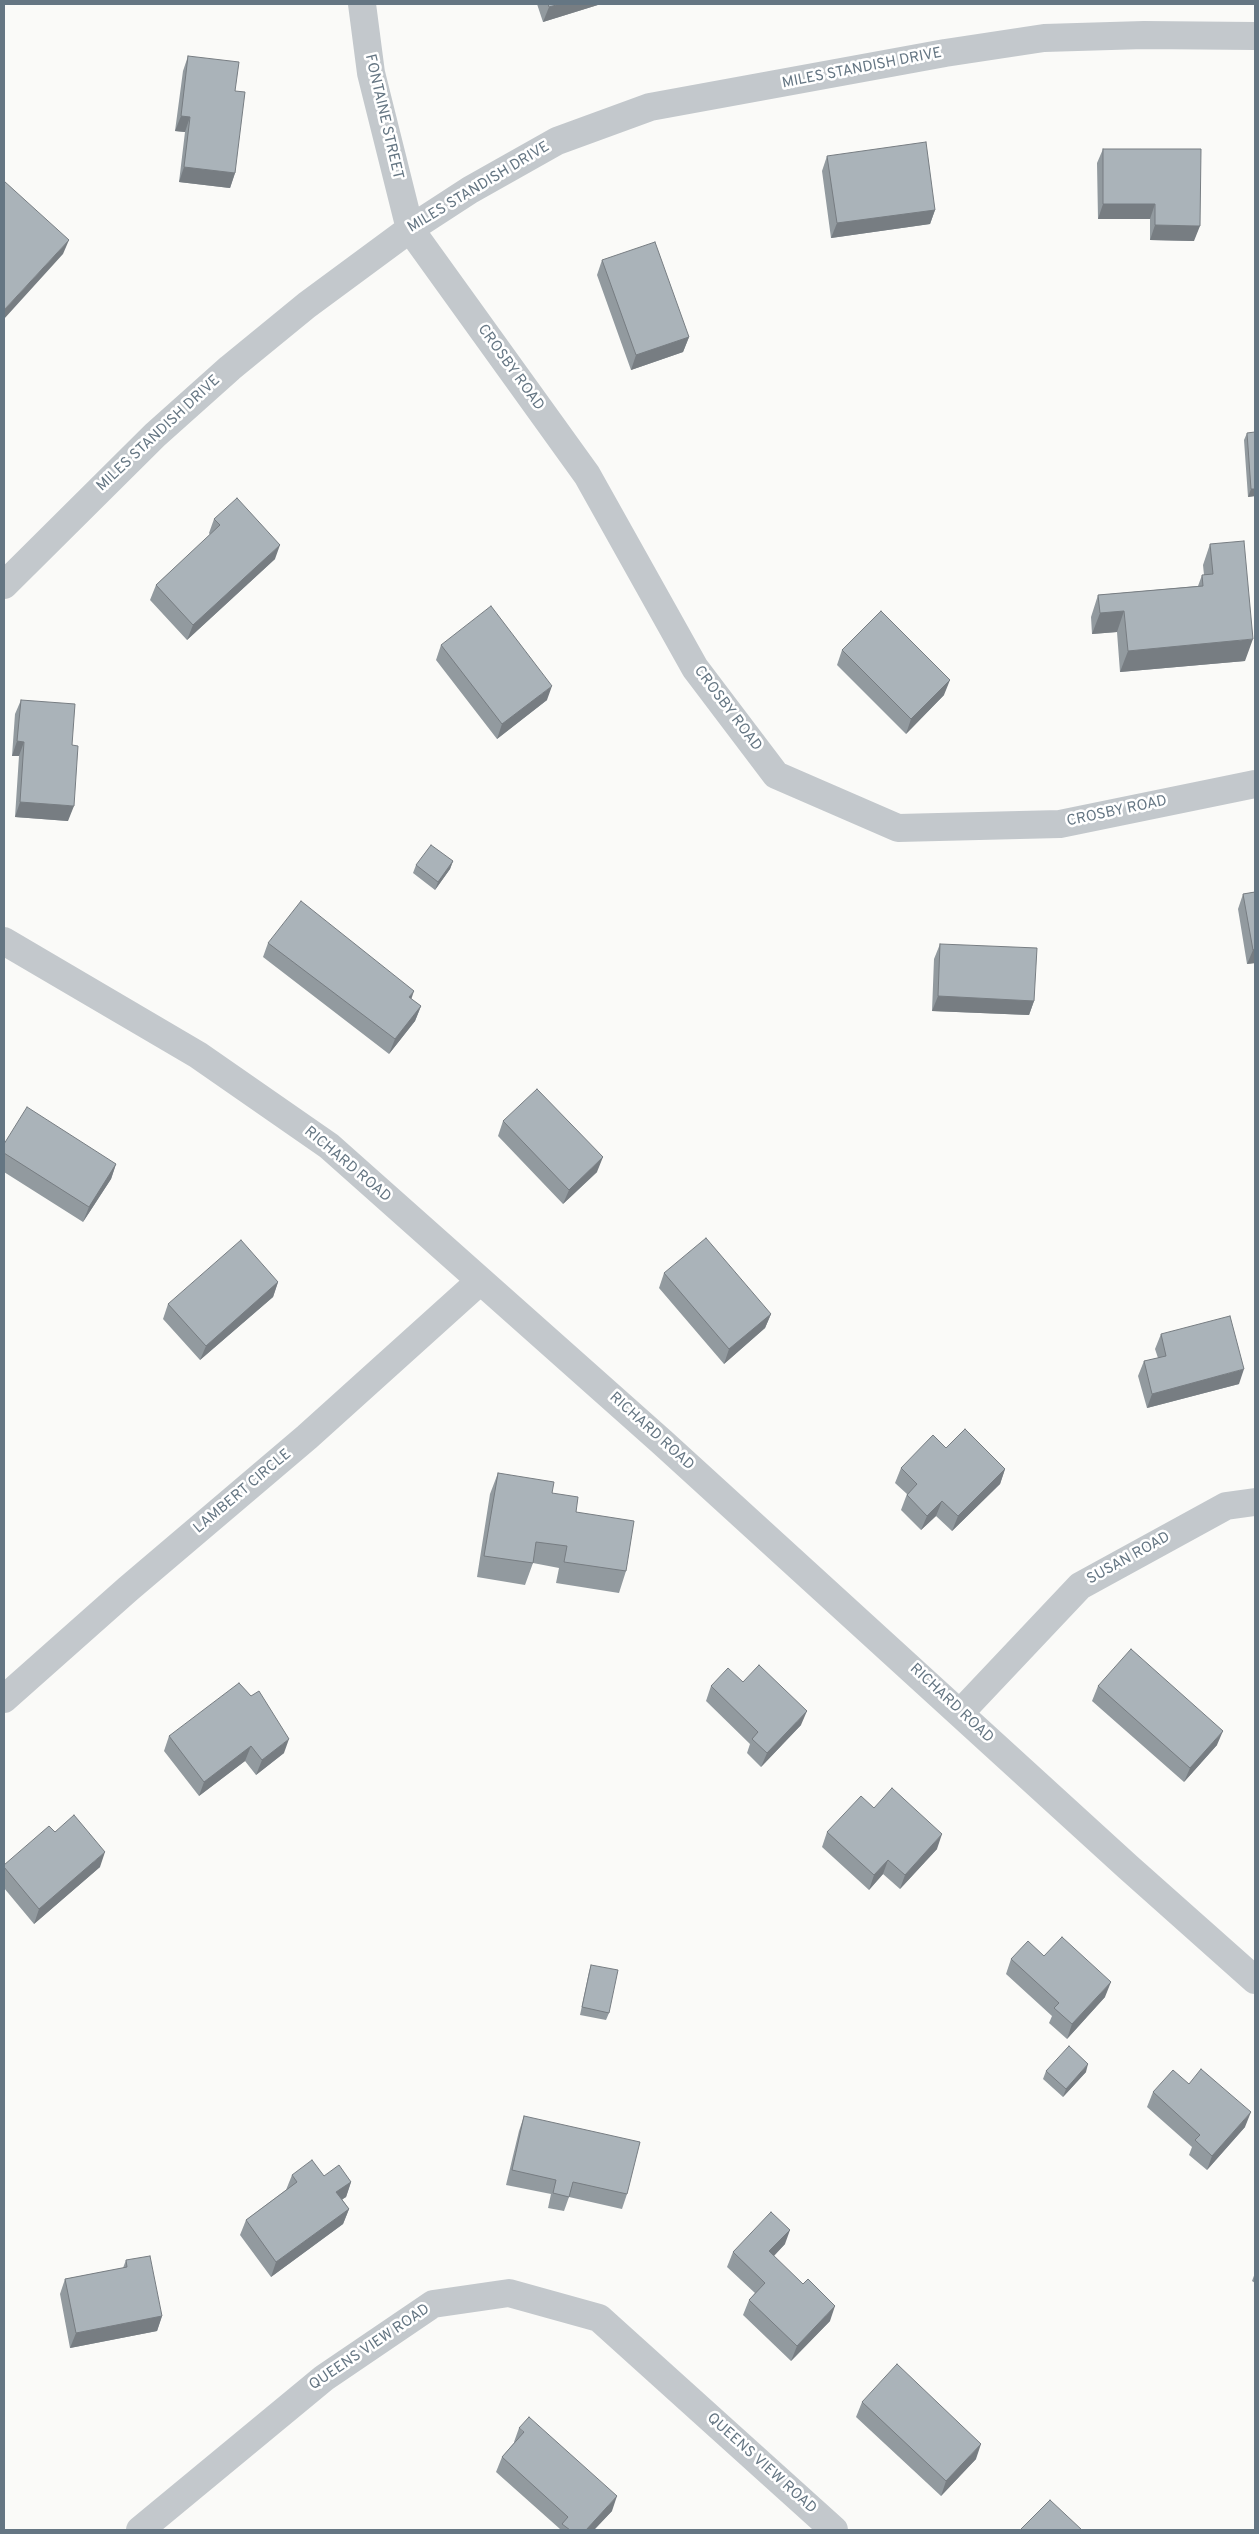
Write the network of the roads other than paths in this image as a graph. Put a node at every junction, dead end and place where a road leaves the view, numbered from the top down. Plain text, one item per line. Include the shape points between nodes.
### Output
1 (362, 4) edge
2 (1255, 36) edge
3 (410, 229) junction
4 (4, 585) edge
5 (1255, 784) edge
6 (4, 941) edge
7 (479, 1282) junction
8 (1255, 1502) edge
9 (4, 1699) edge
10 (960, 1712) junction
11 (1255, 1980) edge
12 (140, 2530) edge
13 (834, 2530) edge

1 - 3 street, FONTAINE STREET via 371,73
2 - 3 street, MILES STANDISH DRIVE via 1044,38 945,53 650,108 557,141 470,190
3 - 4 street, MILES STANDISH DRIVE via 306,305 230,368 105,483
3 - 5 street, CROSBY ROAD via 587,476 695,668 776,775 898,828 1060,824
6 - 7 street, RICHARD ROAD via 198,1055 329,1146
7 - 9 street, LAMBERT CIRCLE via 307,1437
7 - 10 street, RICHARD ROAD via 662,1442
8 - 10 street, SUSAN ROAD via 1226,1506 1080,1586
10 - 11 street, RICHARD ROAD
12 - 13 street, QUEENS VIEW ROAD via 324,2378 433,2304 509,2293 599,2318

